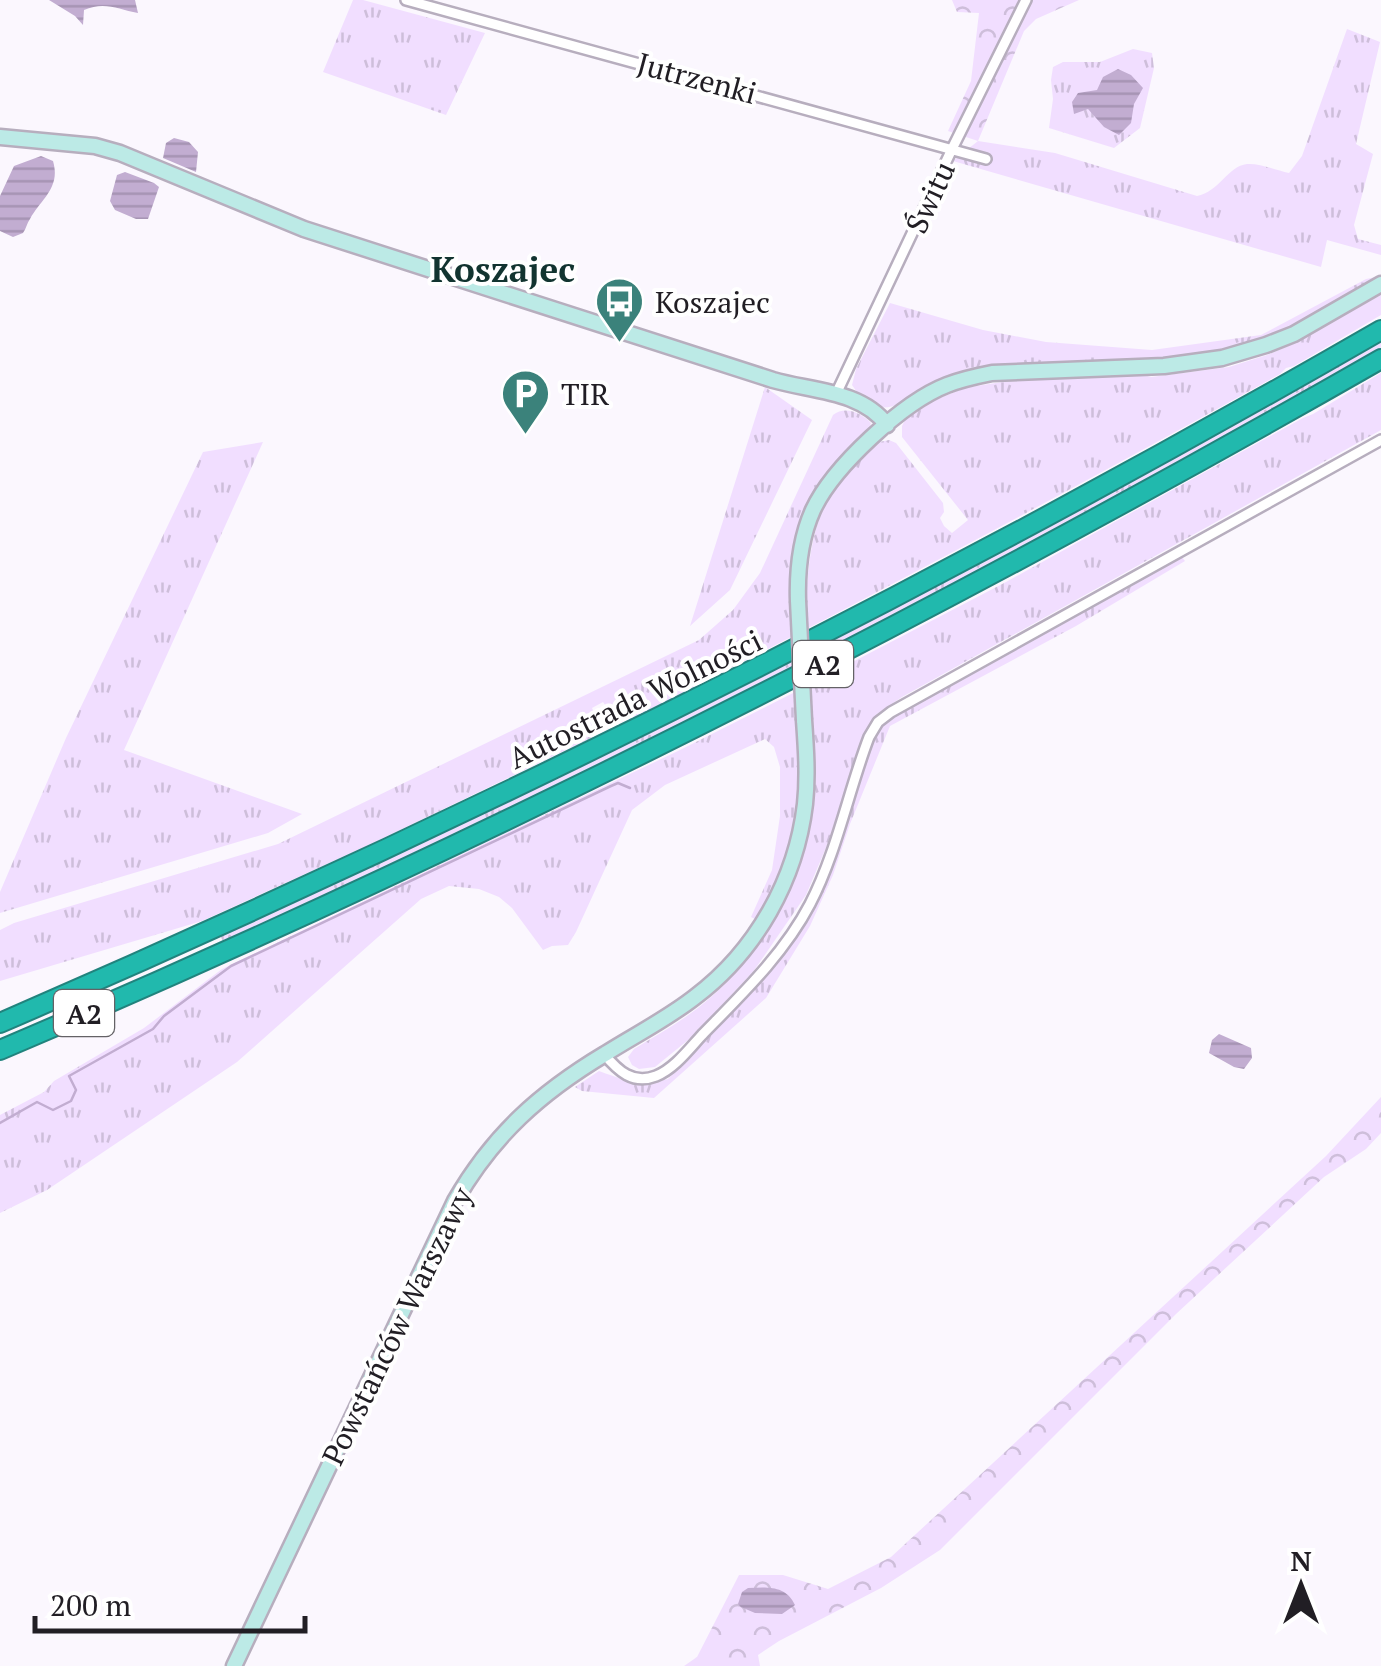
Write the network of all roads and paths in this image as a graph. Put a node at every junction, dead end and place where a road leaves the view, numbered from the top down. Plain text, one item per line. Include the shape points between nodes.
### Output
1 (406, 0) edge
2 (1026, 0) edge
3 (0, 137) edge
4 (952, 149) junction
5 (986, 158) dead end
6 (1381, 284) edge
7 (1381, 330) edge
8 (1381, 359) edge
9 (836, 394) junction
10 (887, 424) junction
11 (1381, 440) edge
12 (0, 1023) edge
13 (0, 1050) edge
14 (604, 1054) junction
15 (234, 1666) edge

1 - 4 street, Jutrzenki
2 - 4 street, Świtu
3 - 9 street via 120,152 304,229 783,383
4 - 5 street, Jutrzenki
4 - 9 street, Świtu
6 - 10 street, Powstańców Warszawy via 1306,328 1247,352 1185,364 979,376 934,391
7 - 12 highway, Autostrada Wolności / A2 via 1111,483 714,692 382,852
8 - 13 highway, Autostrada Wolności / A2 via 1060,539 712,720 321,908
9 - 10 street
10 - 14 street, Powstańców Warszawy, bridge via 820,497 802,544 806,785 790,868 737,958 671,1014
11 - 14 street via 878,722 809,907 766,968 658,1075 626,1076
14 - 15 street, Powstańców Warszawy via 528,1108 466,1183

